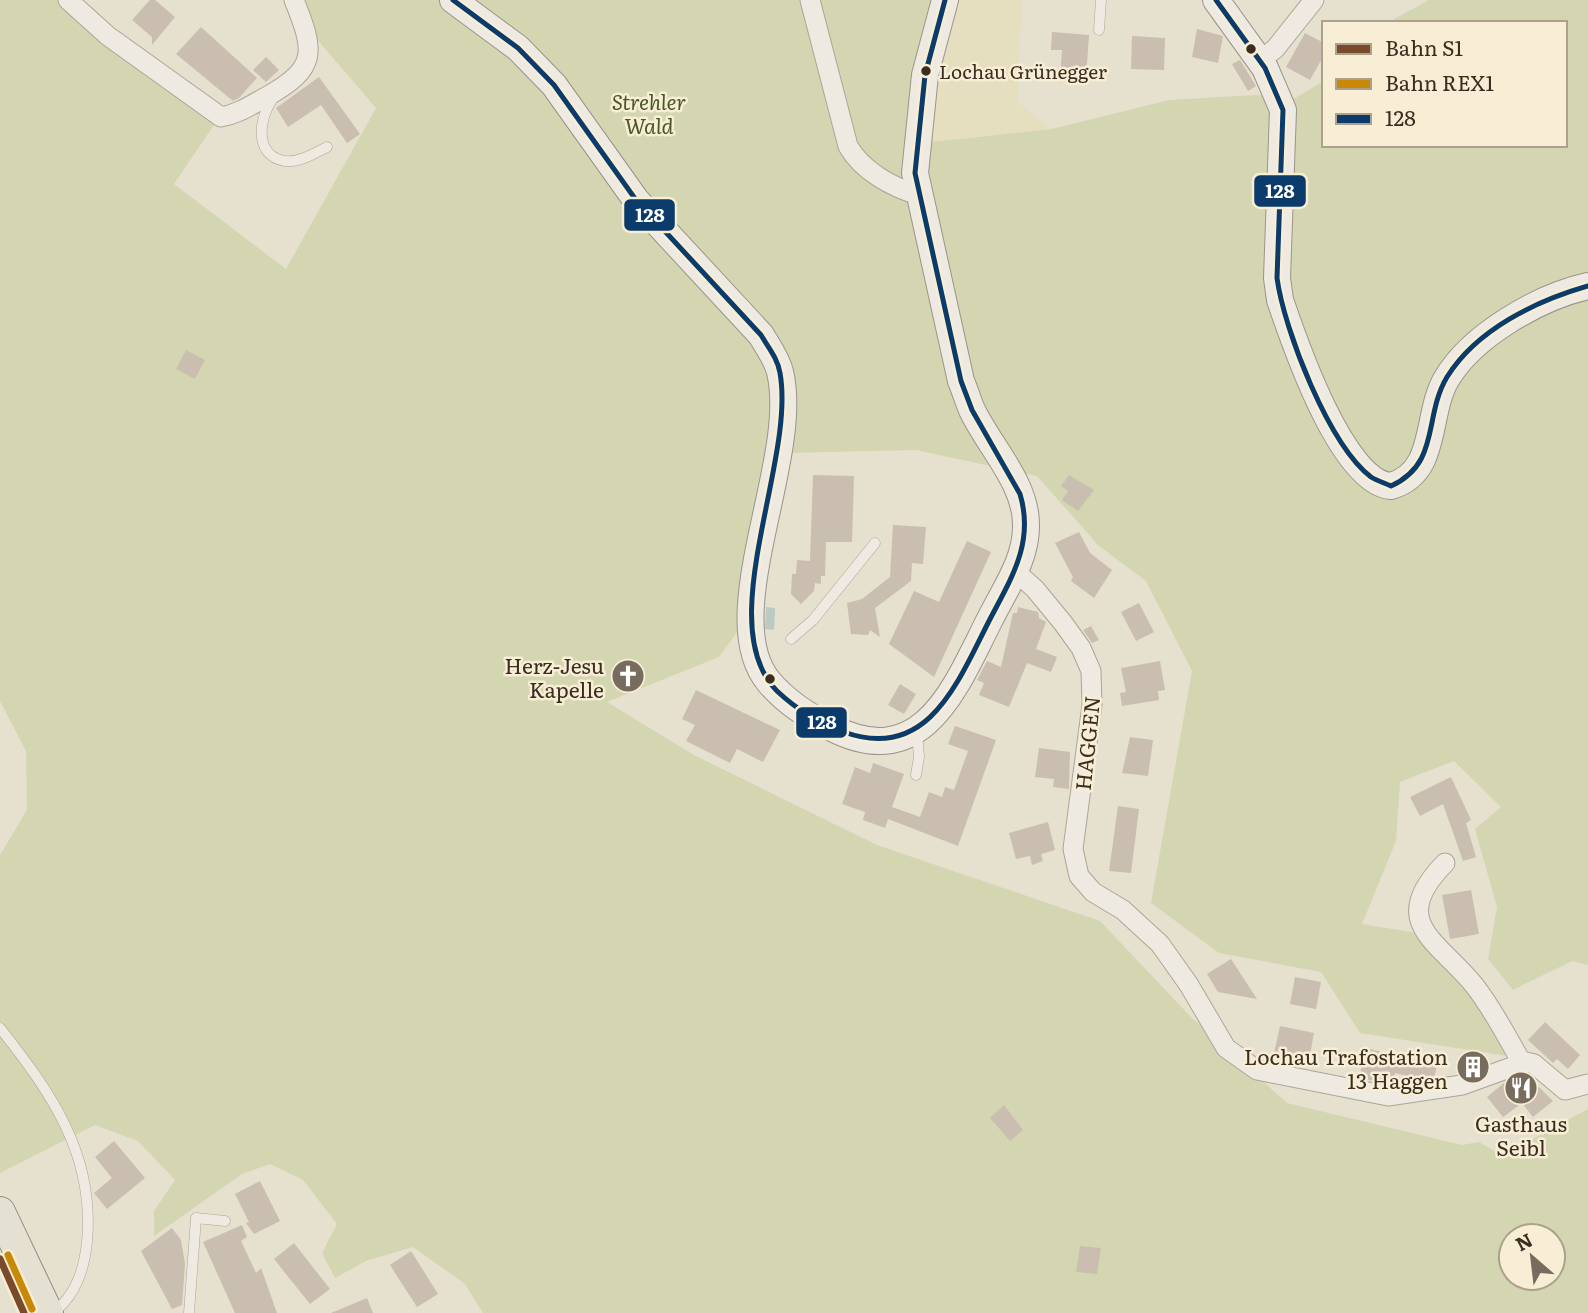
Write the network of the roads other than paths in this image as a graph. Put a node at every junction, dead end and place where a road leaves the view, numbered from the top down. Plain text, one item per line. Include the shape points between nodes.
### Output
1 (68, 0) edge
2 (294, 0) edge
3 (453, 0) edge
4 (810, 0) edge
5 (945, 0) edge
6 (1101, 0) edge
7 (1216, 0) edge
8 (1314, 0) edge
9 (1099, 30) dead end
10 (1260, 60) junction
11 (283, 88) junction
12 (327, 147) dead end
13 (918, 195) junction
14 (1588, 286) edge
15 (875, 543) dead end
16 (1016, 572) junction
17 (773, 649) junction
18 (917, 732) junction
19 (916, 775) dead end
20 (1446, 863) dead end
21 (0, 1028) edge
22 (1522, 1063) junction
23 (1588, 1084) edge
24 (0, 1212) edge
25 (225, 1221) dead end
26 (50, 1313) edge
27 (188, 1313) edge

1 - 11 street via 108,36 221,117 234,115
2 - 11 street via 309,55 301,74
3 - 17 street via 517,48 554,85 636,200 734,304 772,354 783,386 781,431 749,619
4 - 13 street via 848,146 875,173
5 - 13 street via 925,75 916,149
6 - 9 lane
7 - 10 street
8 - 10 street via 1275,49
10 - 14 street via 1283,110 1278,289 1290,330 1339,440 1362,468 1387,486 1411,477 1421,465 1441,390 1467,351 1533,308
11 - 12 lane via 261,121 265,148 285,161 295,161
13 - 16 street via 961,380 972,410 1023,504 1026,535
15 - 17 lane via 813,620
16 - 18 street via 945,702
16 - 22 street, HAGGEN via 1063,623 1091,671 1092,705 1073,849 1079,876 1160,943 1222,1043 1257,1070 1398,1096 1462,1085
17 - 18 street via 767,679 791,703 838,731 885,742
18 - 19 lane
20 - 22 street via 1421,893 1421,921 1431,942 1480,993
21 - 26 lane via 68,1127 90,1210 86,1254 74,1292
22 - 23 street via 1534,1064 1565,1090
24 - 26 main road
25 - 27 lane via 196,1218

